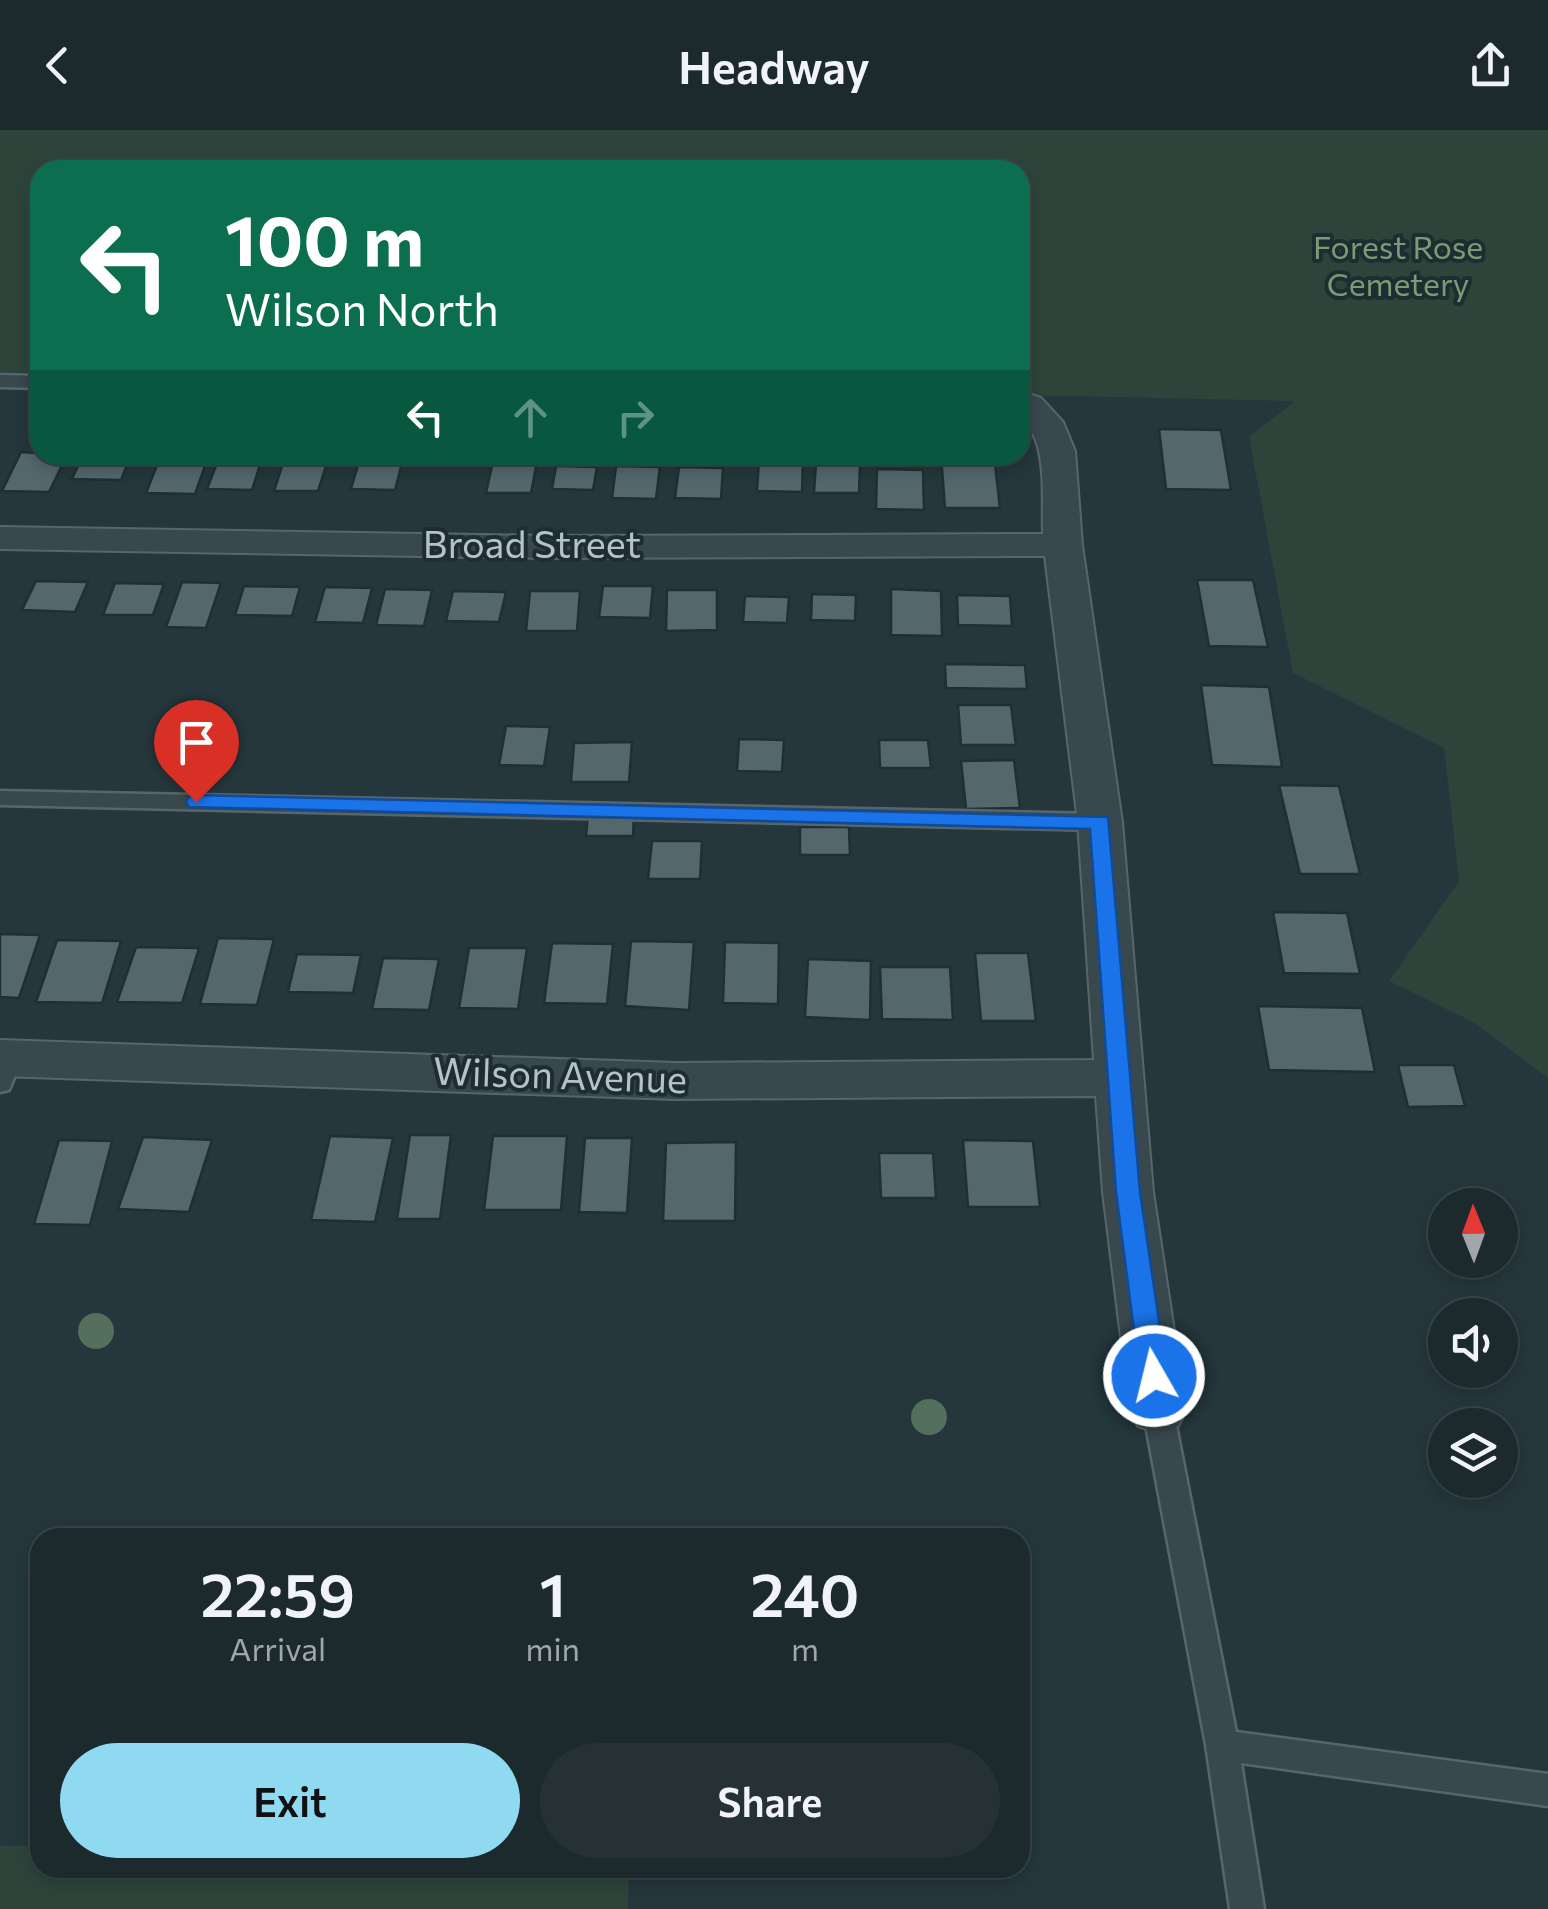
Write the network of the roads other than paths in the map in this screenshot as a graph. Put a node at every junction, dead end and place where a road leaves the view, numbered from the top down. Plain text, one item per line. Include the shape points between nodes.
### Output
1 (0, 381) edge
2 (30, 382) edge
3 (1030, 409) edge
4 (0, 538) edge
5 (1064, 545) junction
6 (0, 798) edge
7 (1100, 822) junction
8 (3, 1067) edge
9 (1120, 1078) junction
10 (1158, 1410) joint
11 (1222, 1745) junction
12 (1548, 1790) edge
13 (1248, 1909) edge

1 - 2 lane
3 - 5 street via 1050,430 1058,451
4 - 5 street, Broad Street via 547,547
5 - 7 street
6 - 7 lane
7 - 9 street
8 - 9 street, Wilson Avenue via 675,1080
9 - 10 street via 1128,1192
10 - 11 lane
11 - 12 lane
11 - 13 lane

